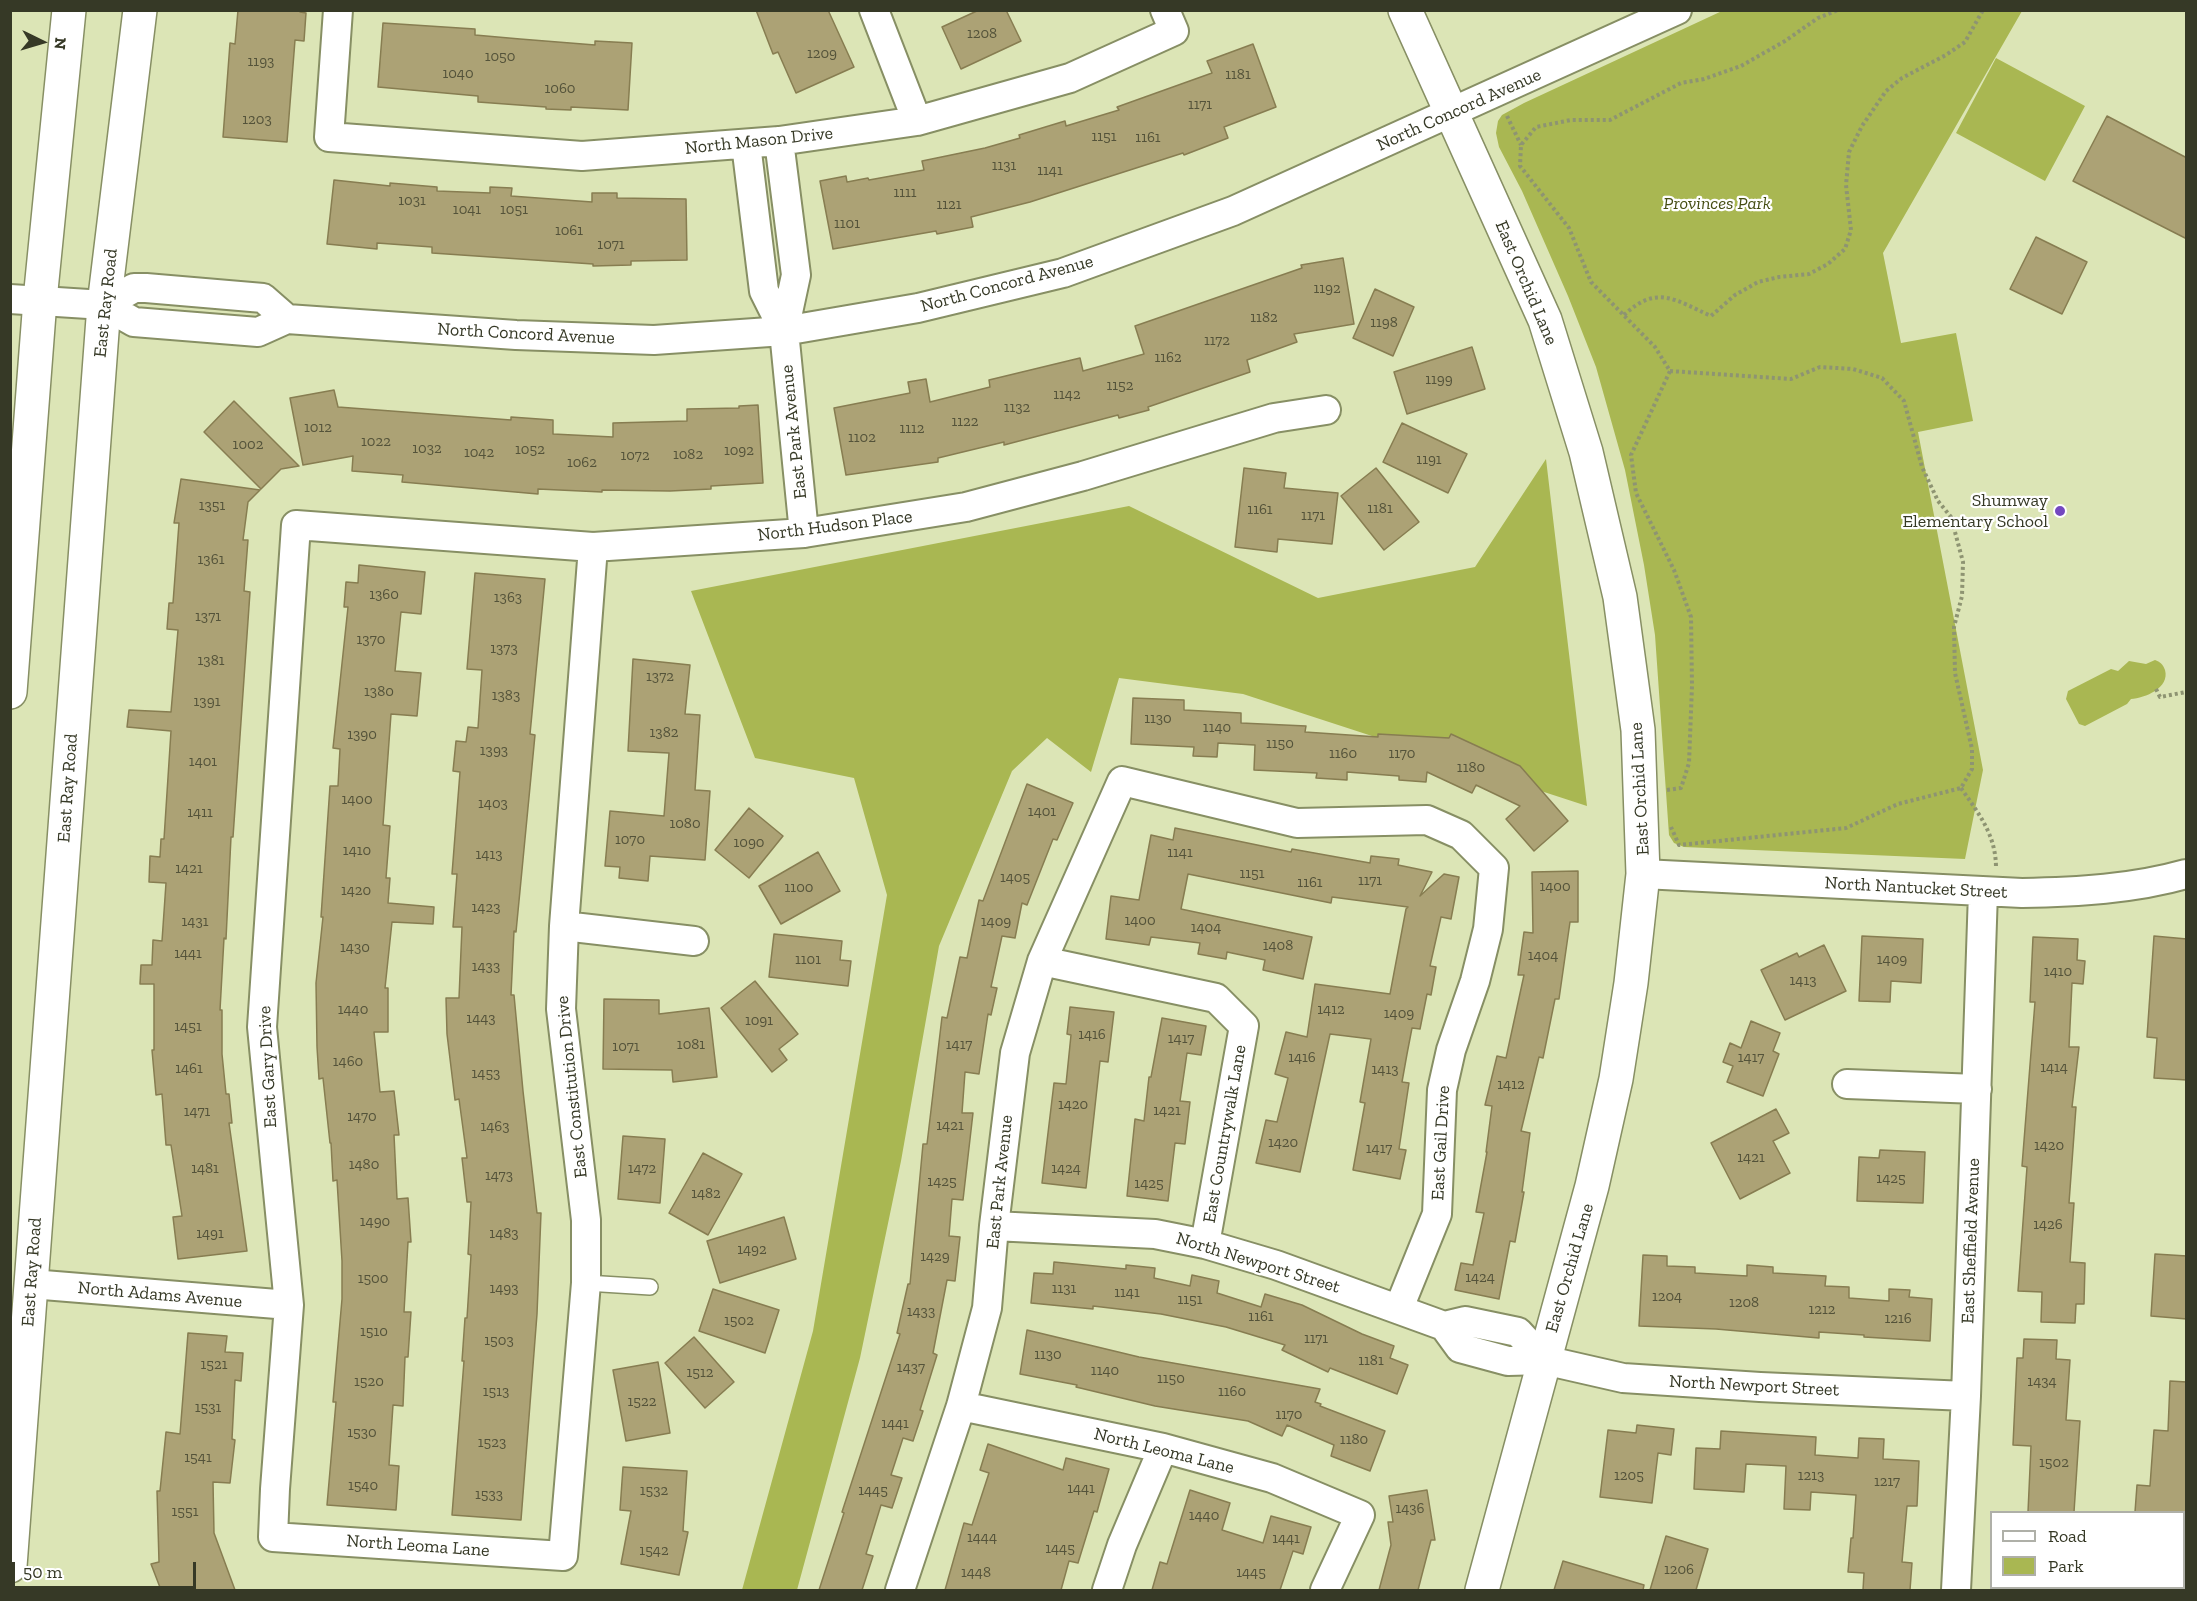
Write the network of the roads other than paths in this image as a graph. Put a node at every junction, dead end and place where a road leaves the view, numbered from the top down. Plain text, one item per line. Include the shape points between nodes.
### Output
1 (69, 10) edge
2 (140, 10) edge
3 (338, 10) edge
4 (874, 10) edge
5 (1405, 10) edge
6 (1677, 10) edge
7 (1169, 21) edge
8 (1451, 113) junction
9 (917, 121) junction
10 (779, 141) junction
11 (746, 144) junction
12 (25, 299) edge
13 (104, 305) junction
14 (784, 331) junction
15 (1326, 410) dead end
16 (296, 525) joint
17 (804, 533) junction
18 (593, 547) junction
19 (10, 692) edge
20 (1494, 868) joint
21 (1643, 874) junction
22 (2187, 874) edge
23 (1990, 892) junction
24 (564, 926) junction
25 (694, 940) dead end
26 (1042, 961) junction
27 (1847, 1084) dead end
28 (1977, 1089) junction
29 (994, 1226) junction
30 (1205, 1244) junction
31 (586, 1283) junction
32 (31, 1284) junction
33 (650, 1287) dead end
34 (289, 1305) junction
35 (1399, 1308) junction
36 (1544, 1360) junction
37 (1966, 1396) junction
38 (961, 1406) junction
39 (1163, 1448) junction
40 (273, 1536) joint
41 (563, 1556) joint
42 (10, 1566) edge
43 (900, 1590) edge
44 (1107, 1590) edge
45 (1325, 1590) edge
46 (1482, 1590) edge
47 (1956, 1590) edge

1 - 12 main road
2 - 13 main road, East Ray Road
3 - 11 street, North Mason Drive via 329,136 582,156
4 - 9 street
5 - 8 main road, East Orchid Lane
6 - 8 street, North Concord Avenue
7 - 9 street, North Mason Drive via 1070,78
8 - 14 street, North Concord Avenue via 1233,211 1063,273 918,308
8 - 21 main road, East Orchid Lane via 1545,320 1586,452 1620,597 1638,730
9 - 10 street, North Mason Drive
10 - 11 street, North Mason Drive
10 - 14 street, East Park Avenue via 796,275
11 - 14 street, East Park Avenue via 764,291
12 - 13 street
12 - 19 main road
13 - 14 street, North Concord Avenue via 135,288 263,298 287,319 516,335 654,340
13 - 32 main road, East Ray Road
14 - 17 street, East Park Avenue
15 - 17 street, North Hudson Place via 1274,418 966,507
16 - 18 street, North Hudson Place
16 - 34 street, East Gary Drive via 262,1027
17 - 18 street, North Hudson Place
18 - 24 street, East Constitution Drive
20 - 26 street, East Park Avenue via 1461,835 1427,820 1297,823 1122,781
20 - 35 street, East Gail Drive via 1488,929 1442,1090 1437,1214
21 - 23 street, North Nantucket Street
21 - 36 main road, East Orchid Lane via 1617,1079
22 - 23 street, North Nantucket Street via 2155,883 2080,892
23 - 28 street, East Sheffield Avenue
24 - 25 street
24 - 31 street, East Constitution Drive via 561,1009 585,1220
26 - 29 street, East Park Avenue via 1015,1053
26 - 30 street, East Countrywalk Lane via 1216,998 1244,1026
27 - 28 street
28 - 37 street, East Sheffield Avenue
29 - 30 street, North Newport Street via 1155,1234
29 - 38 street, East Park Avenue via 987,1308
30 - 35 street, North Newport Street
31 - 33 lane
31 - 41 street, East Constitution Drive
32 - 34 street, North Adams Avenue
32 - 42 main road, East Ray Road
34 - 40 street, East Gary Drive
35 - 36 street, North Newport Street via 1444,1326 1460,1348 1508,1361
36 - 37 street, North Newport Street via 1623,1378
36 - 46 main road, East Orchid Lane
37 - 47 street, East Sheffield Avenue
38 - 39 street, North Leoma Lane
38 - 43 street, East Park Avenue
39 - 44 street
39 - 45 street, North Leoma Lane via 1272,1478 1360,1515
40 - 41 street, North Leoma Lane

